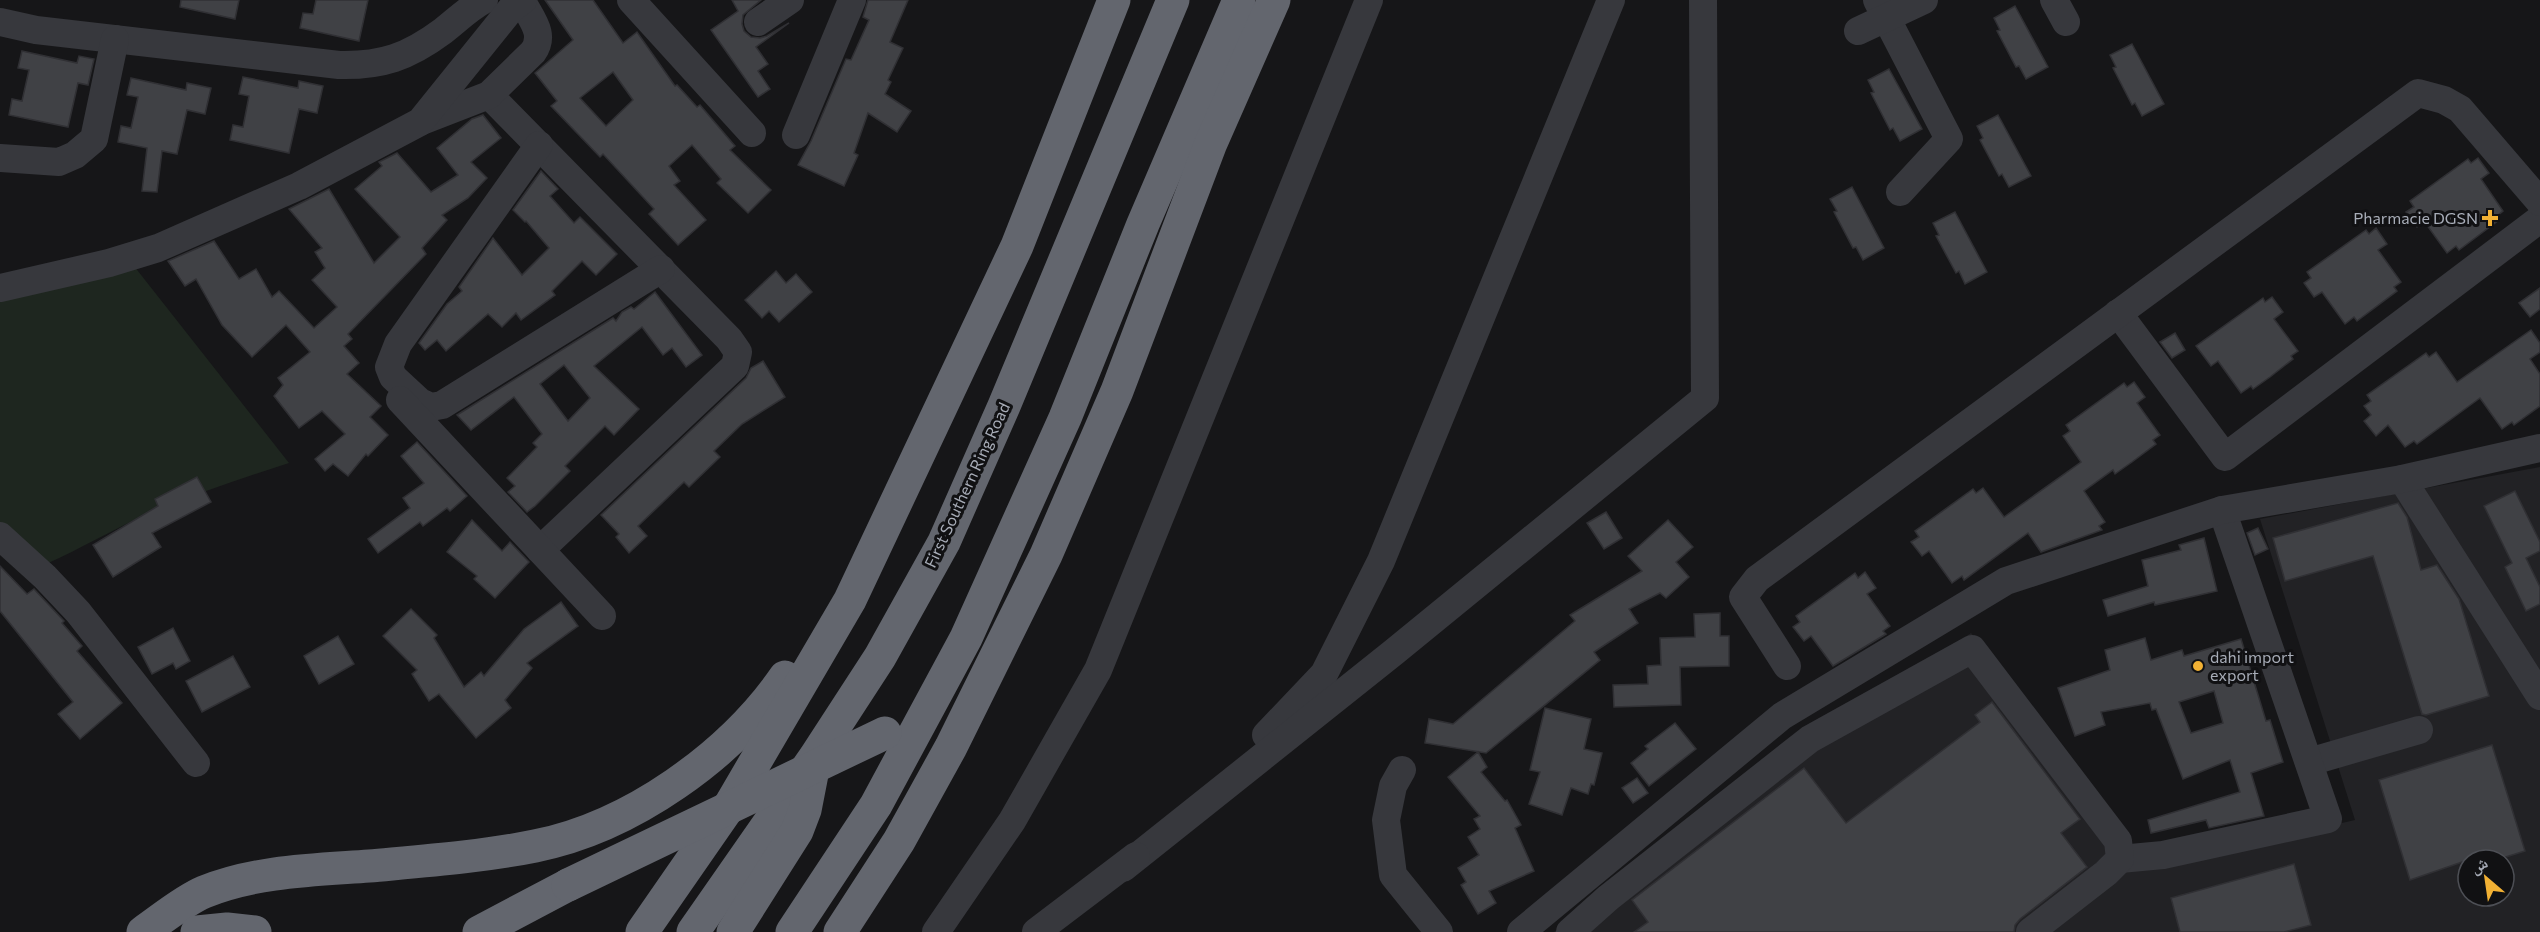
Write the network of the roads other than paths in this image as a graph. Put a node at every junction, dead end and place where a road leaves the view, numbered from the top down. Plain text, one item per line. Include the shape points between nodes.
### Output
1 (484, 0) edge
2 (521, 0) edge
3 (632, 0) edge
4 (790, 0) edge
5 (852, 0) edge
6 (1114, 0) edge
7 (1173, 0) edge
8 (1239, 0) edge
9 (1274, 0) edge
10 (1370, 0) edge
11 (1611, 0) edge
12 (1703, 0) edge
13 (1924, 0) edge
14 (1882, 9) edge
15 (0, 22) edge
16 (758, 22) dead end
17 (1858, 31) dead end
18 (115, 39) junction
19 (489, 94) junction
20 (420, 122) junction
21 (752, 133) dead end
22 (796, 135) dead end
23 (539, 145) junction
24 (0, 158) edge
25 (1900, 192) dead end
26 (2540, 202) edge
27 (2540, 219) edge
28 (661, 269) junction
29 (0, 288) edge
30 (2118, 314) junction
31 (400, 400) dead end
32 (2540, 448) edge
33 (2402, 479) junction
34 (2222, 510) junction
35 (0, 536) edge
36 (540, 550) junction
37 (850, 600) junction
38 (602, 616) dead end
39 (966, 638) junction
40 (1787, 666) dead end
41 (2540, 696) edge
42 (2419, 730) dead end
43 (815, 757) junction
44 (2309, 762) junction
45 (196, 763) dead end
46 (1402, 770) dead end
47 (2120, 859) junction
48 (1123, 868) junction
49 (487, 927) edge
50 (143, 932) edge
51 (198, 932) edge
52 (255, 932) edge
53 (461, 932) edge
54 (642, 932) edge
55 (693, 932) edge
56 (733, 932) edge
57 (792, 932) edge
58 (840, 932) edge
59 (936, 932) edge
60 (1036, 932) edge
61 (1439, 932) edge
62 (1521, 932) edge
63 (1570, 932) edge
64 (2030, 932) edge

1 - 18 street via 402,56 368,65
2 - 19 street via 540,37 539,44
2 - 20 street
3 - 21 street
4 - 16 street
5 - 22 street
6 - 37 highway via 1017,246
7 - 43 highway, First Southern Ring Road via 944,542 880,657
8 - 39 highway via 1065,418
9 - 58 highway via 1210,143 1117,390 1046,555 951,747 899,841
10 - 59 street via 1098,670 1012,821
11 - 48 street via 1381,561 1324,674 1245,758
12 - 48 street via 1705,398
13 - 14 street
14 - 17 street
14 - 25 street via 1949,139
15 - 18 street
18 - 24 street via 94,139 75,155 58,162
19 - 20 street
19 - 23 street
20 - 29 street via 299,186 158,248
23 - 28 street
23 - 28 street via 398,344 389,367 393,377 420,402 442,405
26 - 30 street via 2460,109 2418,93
27 - 30 street via 2224,457
28 - 36 street via 729,339 738,352 735,366
30 - 40 street via 1757,579 1743,597
31 - 36 street
32 - 33 street
33 - 34 street
33 - 41 street
34 - 44 street
34 - 62 street via 2006,581 1782,716
35 - 45 street via 78,612
36 - 38 street
37 - 50 highway via 824,624 770,699 741,731 677,783 611,820 537,846 460,857 292,871 246,880 202,893
37 - 54 highway via 730,805
39 - 49 highway, bridge via 885,734
39 - 57 highway via 876,805
42 - 44 street
43 - 55 highway, First Southern Ring Road
43 - 56 highway via 797,831
44 - 47 street via 2328,819 2163,855
46 - 61 street via 1393,786 1386,820 1393,875
47 - 63 street via 2118,841 1972,649 1810,739
47 - 64 street
48 - 60 street
49 - 53 highway
51 - 52 highway

